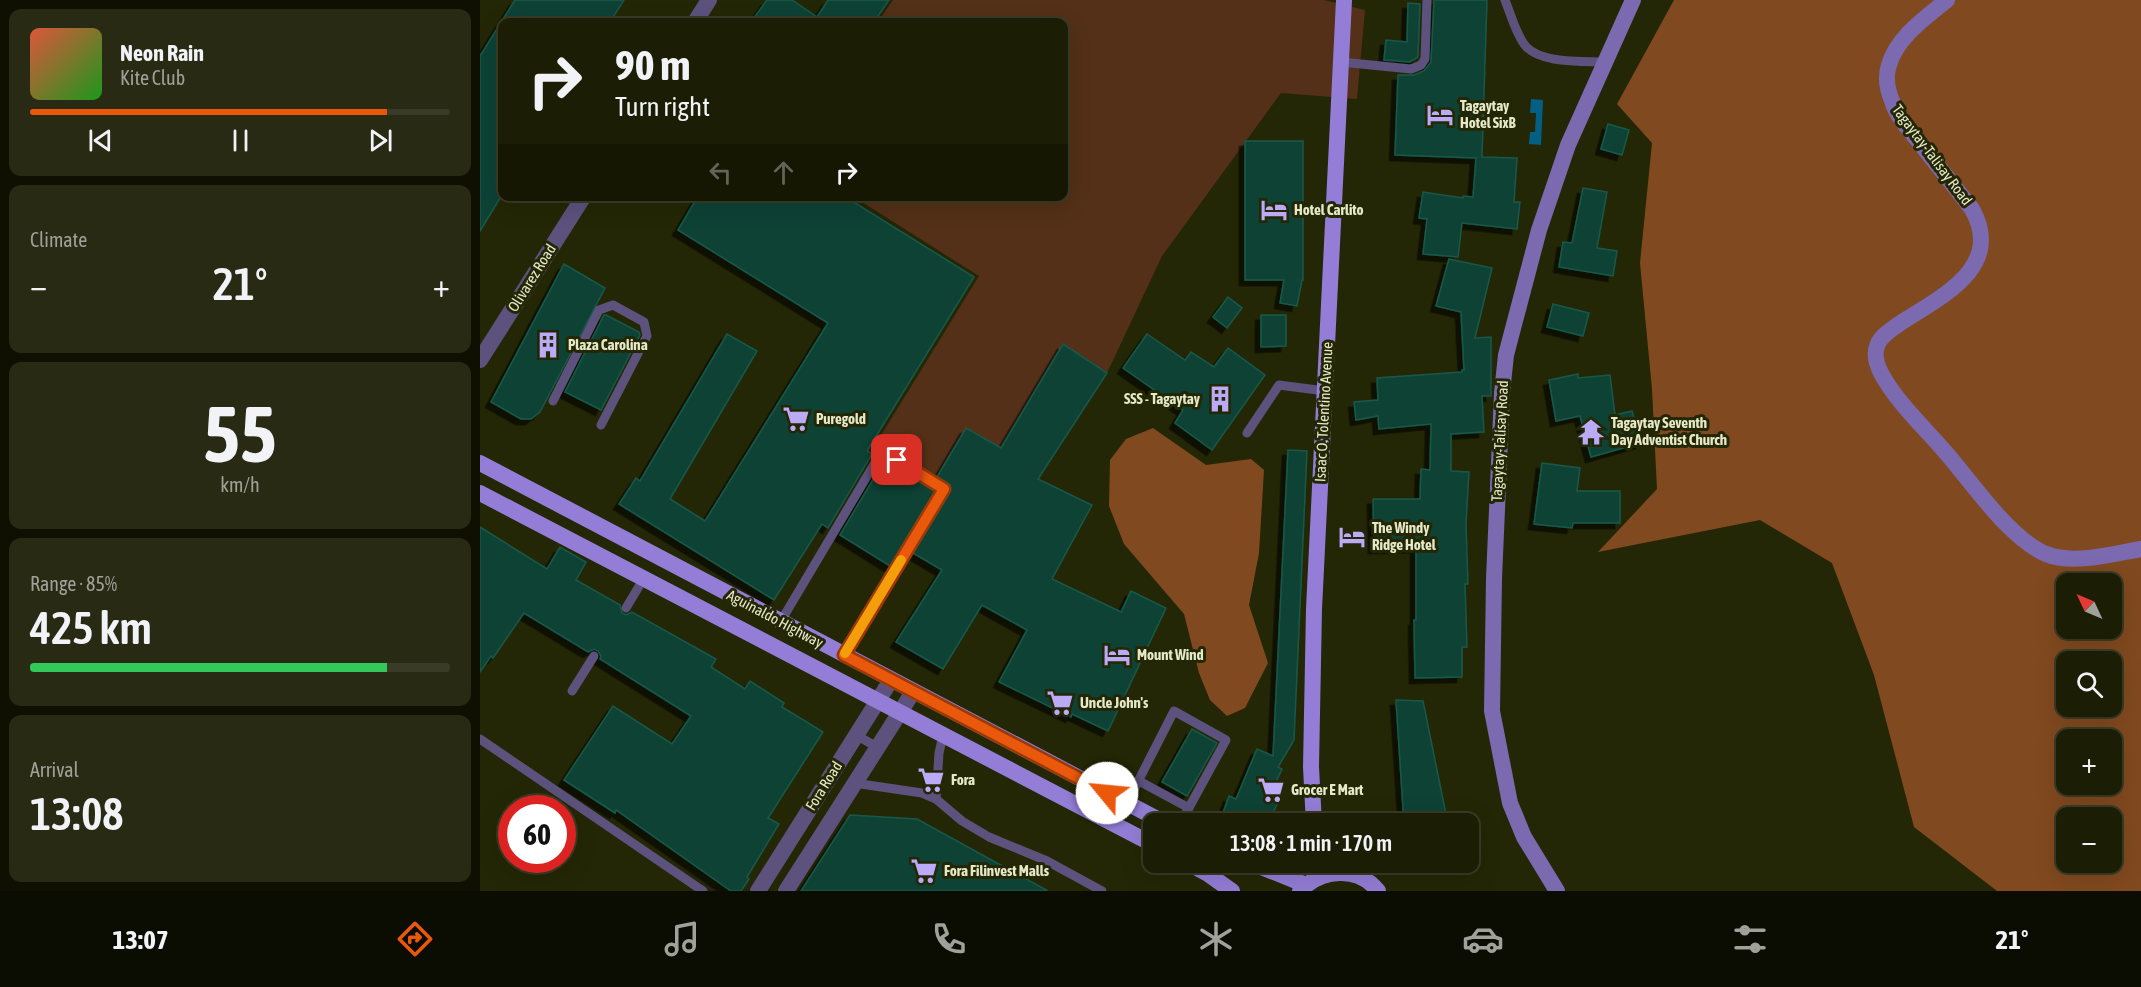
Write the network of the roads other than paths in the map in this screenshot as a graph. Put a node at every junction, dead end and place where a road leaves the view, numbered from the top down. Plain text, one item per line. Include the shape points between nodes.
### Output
1 (709, 0) edge
2 (1344, 0) edge
3 (1427, 0) edge
4 (1505, 0) edge
5 (1633, 0) edge
6 (1947, 0) edge
7 (698, 18) edge
8 (1341, 62) junction
9 (1605, 62) junction
10 (581, 201) edge
11 (480, 360) edge
12 (1325, 391) junction
13 (553, 401) dead end
14 (601, 425) dead end
15 (1247, 433) dead end
16 (480, 464) edge
17 (480, 493) edge
18 (2141, 549) edge
19 (645, 578) junction
20 (626, 608) dead end
21 (780, 621) junction
22 (844, 655) junction
23 (594, 656) dead end
24 (891, 680) junction
25 (572, 691) dead end
26 (913, 692) junction
27 (878, 701) junction
28 (900, 712) junction
29 (856, 735) junction
30 (943, 735) junction
31 (480, 739) edge
32 (877, 747) junction
33 (1139, 781) junction
34 (854, 783) junction
35 (936, 799) junction
36 (1127, 803) junction
37 (1189, 808) junction
38 (1146, 813) edge
39 (1186, 813) edge
40 (1313, 813) edge
41 (1143, 839) edge
42 (1203, 873) edge
43 (1272, 873) edge
44 (1316, 873) edge
45 (1344, 873) edge
46 (1303, 888) edge
47 (703, 891) edge
48 (758, 891) edge
49 (786, 891) edge
50 (1102, 891) edge
51 (1232, 891) edge
52 (1378, 891) edge
53 (1557, 891) edge

1 - 7 street
2 - 8 main road, Isaac O. Tolentino Avenue
3 - 8 lane via 1425,59 1421,65 1411,69
4 - 9 lane via 1526,46 1548,59
5 - 9 main road, Tagaytay-Talisay Road
6 - 18 main road, Tagaytay-Talisay Road via 1898,46 1889,63 1887,87 1905,124 1979,221 1980,249 1976,263 1958,285 1880,340 1876,353 1880,372 1995,511 2033,546 2056,557 2089,558
8 - 12 main road, Isaac O. Tolentino Avenue
9 - 53 main road, Tagaytay-Talisay Road via 1568,145 1539,230 1506,356 1502,393 1492,711 1510,803 1524,837
10 - 11 street, Olivarez Road
12 - 15 lane via 1279,385
12 - 40 main road, Isaac O. Tolentino Avenue via 1311,704
13 - 14 lane via 599,310 613,305 644,322 647,336
16 - 21 main road, Aguinaldo Highway
17 - 19 main road, Aguinaldo Highway
19 - 20 lane
19 - 27 main road, Aguinaldo Highway
21 - 22 main road, Aguinaldo Highway
21 - 22 lane via 882,451 944,489
22 - 24 main road, Aguinaldo Highway
23 - 25 lane
24 - 26 main road, Aguinaldo Highway
24 - 27 street, Fora Road
26 - 28 street, Fora Road
26 - 36 main road, Aguinaldo Highway
27 - 28 main road, Aguinaldo Highway
27 - 29 street, Fora Road
28 - 30 main road, Aguinaldo Highway
28 - 32 street, Fora Road
29 - 32 lane
29 - 48 street, Fora Road
30 - 35 lane
30 - 41 main road, Aguinaldo Highway
31 - 47 lane
32 - 34 street, Fora Road
33 - 36 lane
33 - 37 lane
33 - 37 lane via 1174,711 1226,740
34 - 35 lane via 922,793
34 - 49 street, Fora Road
35 - 50 lane via 989,837 1047,861
36 - 38 main road, Aguinaldo Highway
37 - 39 lane
42 - 51 main road
43 - 46 main road
44 - 46 main road
45 - 52 main road via 1364,879

